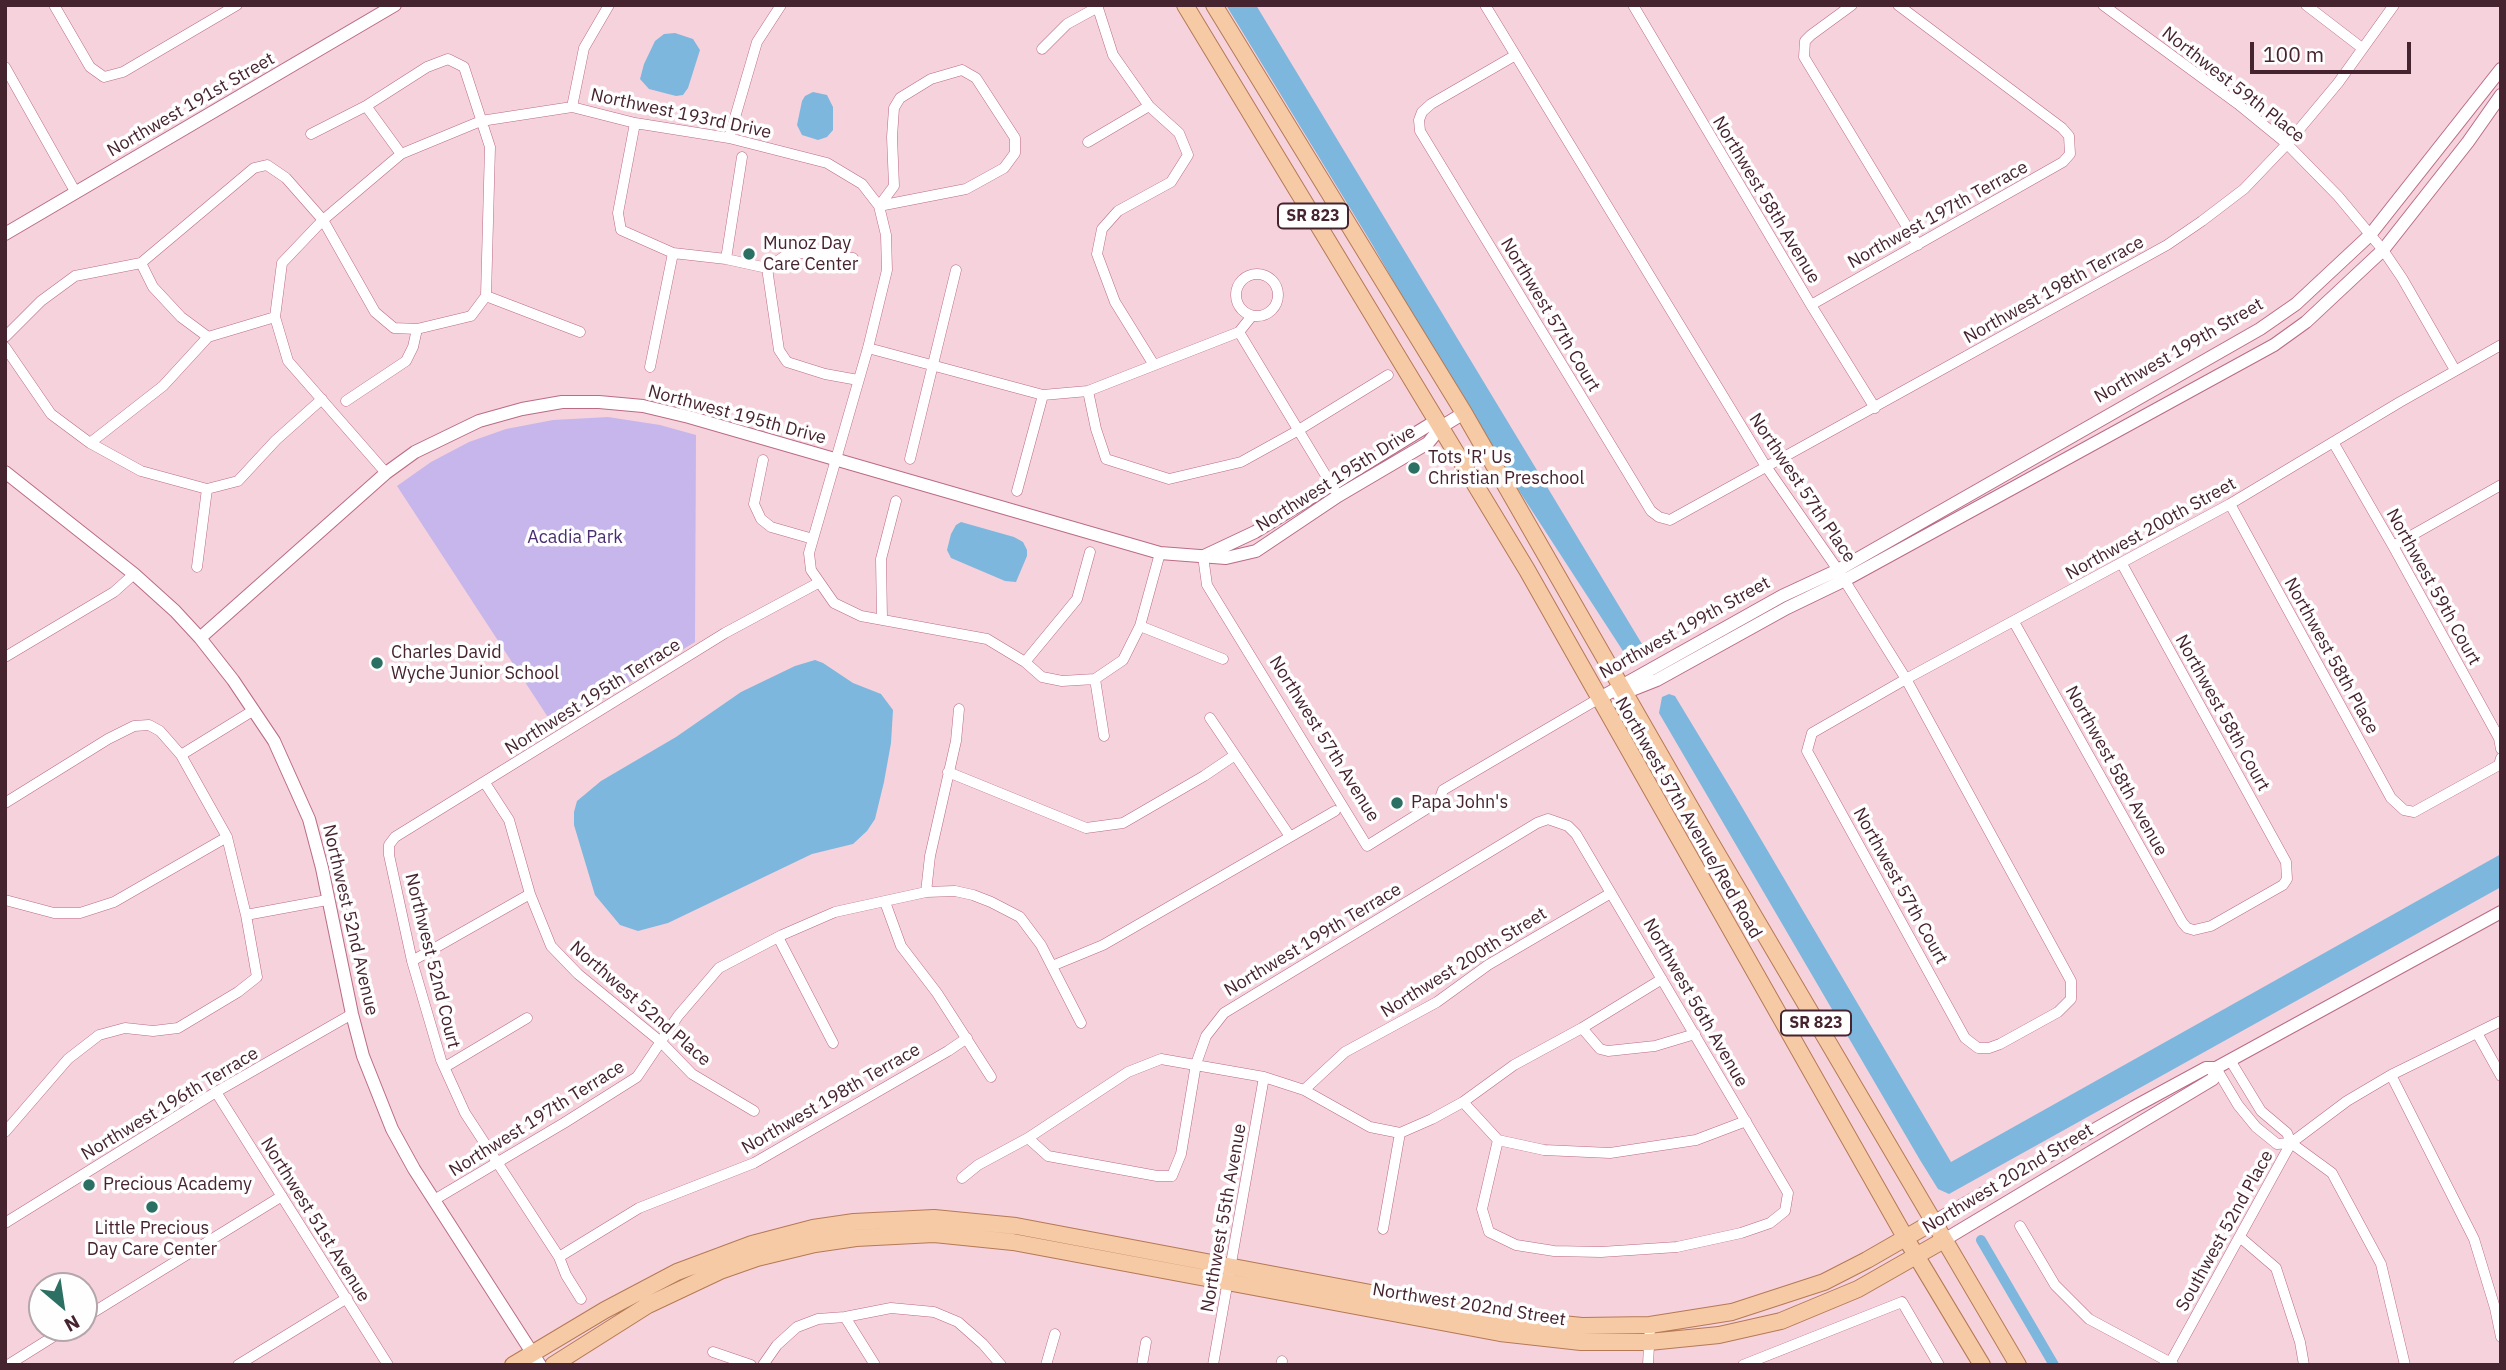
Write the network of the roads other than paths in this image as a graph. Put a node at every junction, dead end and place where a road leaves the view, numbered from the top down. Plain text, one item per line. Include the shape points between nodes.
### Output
1 (54, 5) edge
2 (237, 5) edge
3 (395, 5) edge
4 (781, 5) edge
5 (1185, 5) edge
6 (1214, 5) edge
7 (1485, 5) edge
8 (1852, 5) edge
9 (1898, 5) edge
10 (2103, 5) edge
11 (2306, 5) edge
12 (2394, 5) edge
13 (1098, 6) edge
14 (1633, 6) edge
15 (604, 7) edge
16 (1042, 48) dead end
17 (2362, 48) junction
18 (1514, 56) junction
19 (5, 67) edge
20 (2501, 69) edge
21 (2501, 95) edge
22 (366, 106) junction
23 (1149, 106) junction
24 (572, 107) junction
25 (481, 121) junction
26 (635, 123) junction
27 (311, 134) dead end
28 (729, 138) junction
29 (1088, 142) dead end
30 (2287, 144) junction
31 (401, 154) junction
32 (742, 157) dead end
33 (76, 193) junction
34 (879, 206) junction
35 (323, 220) junction
36 (5, 234) edge
37 (2371, 235) junction
38 (1918, 245) junction
39 (2383, 250) junction
40 (673, 253) junction
41 (853, 258) dead end
42 (726, 259) junction
43 (141, 263) junction
44 (767, 268) junction
45 (956, 270) dead end
46 (486, 296) junction
47 (1811, 305) junction
48 (275, 317) junction
49 (1251, 317) junction
50 (416, 329) junction
51 (580, 332) dead end
52 (1239, 332) junction
53 (5, 337) edge
54 (208, 337) junction
55 (2501, 345) edge
56 (5, 346) edge
57 (868, 348) junction
58 (932, 365) junction
59 (1154, 365) junction
60 (650, 367) dead end
61 (2455, 370) junction
62 (1388, 374) dead end
63 (858, 380) junction
64 (1088, 391) junction
65 (1043, 395) junction
66 (322, 399) junction
67 (346, 401) dead end
68 (1875, 408) junction
69 (1464, 413) junction
70 (1441, 427) junction
71 (1297, 431) junction
72 (2333, 442) junction
73 (90, 443) junction
74 (910, 459) dead end
75 (763, 460) dead end
76 (835, 460) junction
77 (1765, 466) junction
78 (5, 472) edge
79 (386, 473) junction
80 (1331, 484) junction
81 (2501, 485) edge
82 (207, 489) junction
83 (1017, 491) dead end
84 (1338, 496) junction
85 (896, 501) dead end
86 (2230, 504) junction
87 (1664, 519) joint
88 (813, 539) junction
89 (2393, 546) junction
90 (1090, 552) dead end
91 (1160, 553) junction
92 (1203, 556) junction
93 (2122, 564) junction
94 (197, 567) dead end
95 (134, 574) junction
96 (1841, 575) junction
97 (818, 583) junction
98 (882, 619) junction
99 (2014, 622) junction
100 (1140, 626) junction
101 (201, 638) junction
102 (5, 657) edge
103 (1223, 659) dead end
104 (1025, 663) junction
105 (1095, 679) junction
106 (1906, 680) junction
107 (1623, 691) junction
108 (1598, 699) junction
109 (959, 709) dead end
110 (254, 710) junction
111 (1210, 718) dead end
112 (1812, 733) joint
113 (1104, 736) dead end
114 (2501, 749) edge
115 (181, 755) junction
116 (1236, 755) junction
117 (2500, 761) edge
118 (948, 772) junction
119 (485, 783) junction
120 (5, 803) edge
121 (1335, 811) dead end
122 (1558, 821) joint
123 (1289, 835) junction
124 (227, 837) junction
125 (389, 845) joint
126 (926, 892) junction
127 (1611, 893) junction
128 (530, 894) junction
129 (5, 900) edge
130 (327, 900) junction
131 (885, 902) junction
132 (2501, 912) edge
133 (246, 915) junction
134 (2194, 930) joint
135 (779, 939) junction
136 (412, 961) junction
137 (1052, 966) junction
138 (1662, 979) junction
139 (352, 1014) junction
140 (527, 1018) dead end
141 (2501, 1021) edge
142 (1080, 1023) dead end
143 (1582, 1028) junction
144 (2477, 1032) junction
145 (1695, 1034) junction
146 (967, 1038) junction
147 (661, 1042) junction
148 (833, 1043) dead end
149 (1979, 1048) joint
150 (2230, 1060) junction
151 (1196, 1064) junction
152 (445, 1067) junction
153 (2216, 1068) junction
154 (2391, 1075) junction
155 (2501, 1076) edge
156 (991, 1077) dead end
157 (1264, 1077) junction
158 (1304, 1090) junction
159 (216, 1092) junction
160 (2255, 1101) junction
161 (1463, 1102) junction
162 (2242, 1110) junction
163 (754, 1111) dead end
164 (2271, 1120) junction
165 (1746, 1121) junction
166 (2261, 1131) junction
167 (5, 1132) edge
168 (1400, 1133) junction
169 (1027, 1138) junction
170 (1498, 1140) junction
171 (2291, 1143) junction
172 (499, 1162) junction
173 (962, 1178) dead end
174 (282, 1196) junction
175 (435, 1200) junction
176 (1933, 1222) junction
177 (5, 1223) edge
178 (2020, 1226) dead end
179 (1383, 1229) dead end
180 (814, 1236) junction
181 (1905, 1237) junction
182 (2241, 1238) junction
183 (1944, 1240) junction
184 (559, 1256) junction
185 (1916, 1256) junction
186 (1229, 1275) junction
187 (347, 1298) junction
188 (581, 1300) dead end
189 (98, 1309) edge
190 (845, 1317) junction
191 (1650, 1325) junction
192 (1055, 1334) dead end
193 (2501, 1337) edge
194 (45, 1342) edge
195 (1146, 1342) dead end
196 (1649, 1342) junction
197 (713, 1352) dead end
198 (536, 1359) edge
199 (2171, 1364) edge
200 (8, 1365) edge
201 (238, 1365) edge
202 (388, 1365) edge
203 (513, 1365) edge
204 (553, 1365) edge
205 (751, 1365) edge
206 (763, 1365) edge
207 (874, 1365) edge
208 (1001, 1365) edge
209 (1046, 1365) edge
210 (1142, 1365) edge
211 (1213, 1365) edge
212 (1648, 1365) edge
213 (1743, 1365) edge
214 (1939, 1365) edge
215 (1982, 1365) edge
216 (2018, 1365) edge
217 (2304, 1365) edge
218 (2405, 1365) edge

1 - 2 street via 90,67 104,77 123,72
3 - 33 street, Northwest 191st Street
4 - 28 street via 757,42
5 - 70 main road, Northwest 57th Avenue/Red Road / SR 823
6 - 69 main road, Northwest 57th Avenue/Red Road / SR 823
7 - 18 street, Northwest 57th Place
8 - 38 street via 1805,41 1804,57
9 - 38 street, Northwest 197th Terrace via 2062,128 2071,144 2063,162
10 - 30 street, Northwest 59th Place
11 - 17 street
12 - 17 street, Northwest 198th Terrace
13 - 16 street via 1067,24
13 - 23 street via 1113,55
14 - 47 street, Northwest 58th Avenue
15 - 24 street via 584,48
17 - 30 street, Northwest 198th Terrace
18 - 77 street, Northwest 57th Place
18 - 87 street, Northwest 57th Court via 1431,104 1422,112 1420,131 1651,512
19 - 33 street
20 - 37 street, Northwest 199th Street
21 - 39 street, Northwest 199th Street
22 - 25 street via 427,67 448,59 464,67
22 - 27 street
22 - 31 street
23 - 29 street
23 - 59 street via 1178,134 1188,155 1171,181 1118,211 1102,229 1097,254 1115,302
24 - 25 street, Northwest 193rd Drive
24 - 26 street, Northwest 193rd Drive
25 - 31 street, Northwest 193rd Drive
25 - 46 street via 490,147
26 - 28 street, Northwest 193rd Drive
26 - 40 street via 618,213 621,230
28 - 34 street, Northwest 193rd Drive via 827,163 862,184
30 - 37 street, Northwest 59th Place
30 - 68 street, Northwest 198th Terrace via 2244,189 2167,245
31 - 35 street, Northwest 193rd Drive
32 - 42 street
33 - 36 street, Northwest 191st Street
34 - 34 street via 966,189 1004,167 1015,153 1015,138 975,78 962,70 931,79 900,97 894,108 894,186
34 - 57 street via 887,270
35 - 43 street via 286,178 267,165 254,168
35 - 48 street, Northwest 193rd Drive via 282,263
35 - 50 street via 375,312 394,328
37 - 39 street, Northwest 59th Place
37 - 96 street, Northwest 199th Street via 2260,329
38 - 47 street, Northwest 197th Terrace
39 - 61 street, Northwest 59th Place
39 - 96 street, Northwest 199th Street via 2306,322 2274,345
40 - 42 street
40 - 60 street
41 - 44 street via 791,252
42 - 44 street
43 - 53 street via 75,276
43 - 54 street via 153,287
44 - 63 street via 779,350 787,362
45 - 58 street
46 - 50 street via 471,316
46 - 51 street
47 - 68 street, Northwest 58th Avenue
48 - 54 street
48 - 66 street via 288,361
49 - 49 street via 1238,302 1239,285 1248,275 1262,274 1277,289 1278,301 1269,312
49 - 52 street
50 - 67 street via 406,361
52 - 59 street
52 - 71 street
54 - 73 street via 163,386
55 - 61 street, Northwest 200th Street
56 - 73 street via 51,414
57 - 58 street
57 - 63 street
58 - 65 street
58 - 74 street
59 - 64 street
61 - 72 street, Northwest 200th Street
62 - 71 street
63 - 76 street
64 - 65 street
64 - 71 street via 1106,459 1169,479 1241,462
65 - 83 street
66 - 79 street
66 - 82 street via 238,481
68 - 77 street, Northwest 198th Terrace
69 - 70 street, Northwest 195th Drive
69 - 107 main road, Northwest 57th Avenue/Red Road / SR 823
70 - 80 street, Northwest 195th Drive via 1429,425
70 - 84 street, Northwest 195th Drive via 1428,443
70 - 108 main road, Northwest 57th Avenue/Red Road / SR 823
71 - 80 street
72 - 86 street, Northwest 200th Street
72 - 89 street, Northwest 59th Court
73 - 82 street via 141,471
75 - 88 street via 754,504 761,519 771,527
76 - 79 street, Northwest 195th Drive via 643,406 562,402 479,421 415,452
76 - 88 street
76 - 91 street, Northwest 195th Drive
77 - 87 street, Northwest 198th Terrace via 1683,514
77 - 96 street, Northwest 57th Place
78 - 95 street, Northwest 52nd Avenue
79 - 101 street, Northwest 195th Drive
80 - 84 street
80 - 92 street, Northwest 195th Drive via 1255,532
81 - 89 street
82 - 94 street
84 - 92 street, Northwest 195th Drive via 1256,551 1226,558
85 - 98 street via 881,559
86 - 93 street, Northwest 200th Street
86 - 117 street, Northwest 58th Place via 2391,798 2414,812
88 - 97 street via 809,553
89 - 114 street, Northwest 59th Court
90 - 104 street via 1077,599
91 - 92 street, Northwest 195th Drive
91 - 100 street
92 - 108 street, Northwest 57th Avenue via 1207,585 1367,846 1439,801 1443,790
93 - 99 street, Northwest 200th Street
93 - 134 street, Northwest 58th Court via 2286,862 2287,879 2275,890 2211,926
95 - 101 street, Northwest 52nd Avenue
95 - 102 street via 114,592
96 - 106 street, Northwest 57th Place
96 - 107 street, Northwest 199th Street via 1782,596
97 - 98 street via 845,610
97 - 119 street, Northwest 195th Terrace via 726,633
98 - 104 street via 987,639
99 - 106 street, Northwest 200th Street
99 - 134 street, Northwest 58th Avenue via 2182,922
100 - 103 street
100 - 105 street via 1123,660
101 - 110 street, Northwest 52nd Avenue
104 - 105 street via 1042,677
105 - 113 street
106 - 112 street, Northwest 200th Street
106 - 149 street, Northwest 57th Place via 2071,981 2071,999 2058,1012 2000,1044
107 - 108 street, Northwest 199th Street
107 - 176 main road, Northwest 57th Avenue/Red Road / SR 823
108 - 181 main road, Northwest 57th Avenue/Red Road / SR 823
109 - 118 street
110 - 115 street
110 - 130 street, Northwest 52nd Avenue via 309,819
111 - 116 street
112 - 149 street, Northwest 57th Court via 1807,751 1965,1038
115 - 120 street via 160,731 149,725 134,726
115 - 124 street
116 - 118 street via 1123,823 1086,828
116 - 123 street
118 - 126 street
119 - 125 street, Northwest 195th Terrace
119 - 128 street, Northwest 52nd Place via 509,820
121 - 123 street
122 - 127 street, Northwest 56th Avenue via 1576,834
122 - 151 street, Northwest 199th Terrace via 1537,823 1224,1013 1206,1036
123 - 137 street via 1103,944
124 - 129 street via 114,902 80,913 54,913
124 - 133 street
125 - 136 street, Northwest 52nd Court
126 - 131 street, Northwest 197th Terrace
126 - 137 street, Northwest 197th Terrace via 973,895 1020,917
127 - 138 street, Northwest 56th Avenue
127 - 158 street, Northwest 200th Street via 1488,965 1437,1002 1345,1052
128 - 136 street
128 - 147 street, Northwest 52nd Place via 551,946
130 - 133 street
130 - 139 street, Northwest 52nd Avenue
131 - 135 street, Northwest 197th Terrace via 835,912
131 - 146 street via 901,946
132 - 150 street, Northwest 202nd Street
133 - 167 street via 257,977 178,1028 125,1028 99,1035 68,1059
135 - 147 street, Northwest 197th Terrace via 719,968
135 - 148 street
136 - 152 street, Northwest 52nd Court
137 - 142 street, Northwest 197th Terrace
138 - 143 street
138 - 145 street, Northwest 56th Avenue
139 - 159 street, Northwest 196th Terrace
139 - 175 street, Northwest 52nd Avenue via 392,1129
140 - 152 street
141 - 144 street, Southwest 52nd Place
143 - 145 street via 1600,1049 1608,1051 1655,1046
143 - 161 street via 1514,1065
144 - 154 street, Southwest 52nd Place
144 - 155 street
145 - 165 street, Northwest 56th Avenue
146 - 156 street
146 - 184 street, Northwest 198th Terrace via 754,1163 639,1208
147 - 163 street, Northwest 52nd Place via 692,1074
147 - 172 street, Northwest 197th Terrace via 637,1076
150 - 153 street, Northwest 202nd Street
150 - 160 street
151 - 157 street
151 - 169 street via 1161,1059 1128,1072
151 - 169 street, Northwest 199th Terrace via 1181,1154 1172,1175 1048,1156
152 - 172 street, Northwest 52nd Court via 465,1112
153 - 162 street
153 - 176 street, Northwest 202nd Street via 2206,1068 2134,1107
153 - 183 street, Northwest 202nd Street via 2213,1079
154 - 171 street, Southwest 52nd Place
154 - 193 street via 2474,1239
157 - 158 street
157 - 186 street, Northwest 55th Avenue
158 - 168 street via 1370,1127
159 - 174 street, Northwest 51st Avenue
159 - 177 street, Northwest 196th Terrace
160 - 162 street
160 - 164 street
161 - 168 street
161 - 170 street
162 - 166 street
164 - 166 street
164 - 171 street via 2287,1133
165 - 170 street via 1696,1140 1610,1153 1544,1150
165 - 170 street, Northwest 56th Avenue via 1788,1193 1786,1210 1770,1223 1677,1247 1554,1251 1516,1245 1489,1232 1482,1209
166 - 171 street via 2277,1144
168 - 179 street
169 - 173 street
171 - 182 street, Southwest 52nd Place
171 - 218 street via 2332,1172 2381,1264
172 - 175 street, Northwest 197th Terrace
172 - 184 street, Northwest 52nd Court
174 - 187 street, Northwest 51st Avenue
174 - 189 street
175 - 198 street, Northwest 52nd Avenue
176 - 181 main road, Northwest 202nd Street
176 - 183 main road, Northwest 57th Avenue/Red Road / SR 823
178 - 199 street via 2055,1284 2089,1319
180 - 186 main road, Northwest 202nd Street via 972,1237
180 - 198 main road via 752,1244 677,1272 617,1303
180 - 204 main road via 683,1287
181 - 185 main road, Northwest 57th Avenue/Red Road / SR 823
181 - 191 main road, Northwest 202nd Street via 1849,1270 1790,1295 1732,1312
182 - 199 street, Southwest 52nd Place
182 - 217 street via 2276,1268
183 - 185 main road, Northwest 202nd Street
183 - 216 main road, SR 823
184 - 188 street, Northwest 52nd Court
185 - 196 main road, Northwest 202nd Street via 1858,1289 1781,1321 1719,1335
185 - 215 main road, SR 823
186 - 191 main road, Northwest 202nd Street via 1540,1323
186 - 196 main road, Northwest 202nd Street via 1538,1339
186 - 211 street, Northwest 55th Avenue
187 - 201 street
187 - 202 street, Northwest 51st Avenue
190 - 206 street via 797,1326
190 - 207 street
190 - 208 street via 891,1308 934,1312 958,1322
191 - 196 street
192 - 209 street
194 - 200 street
195 - 210 street
196 - 212 street
197 - 205 street
198 - 203 main road
213 - 214 street via 1902,1302

